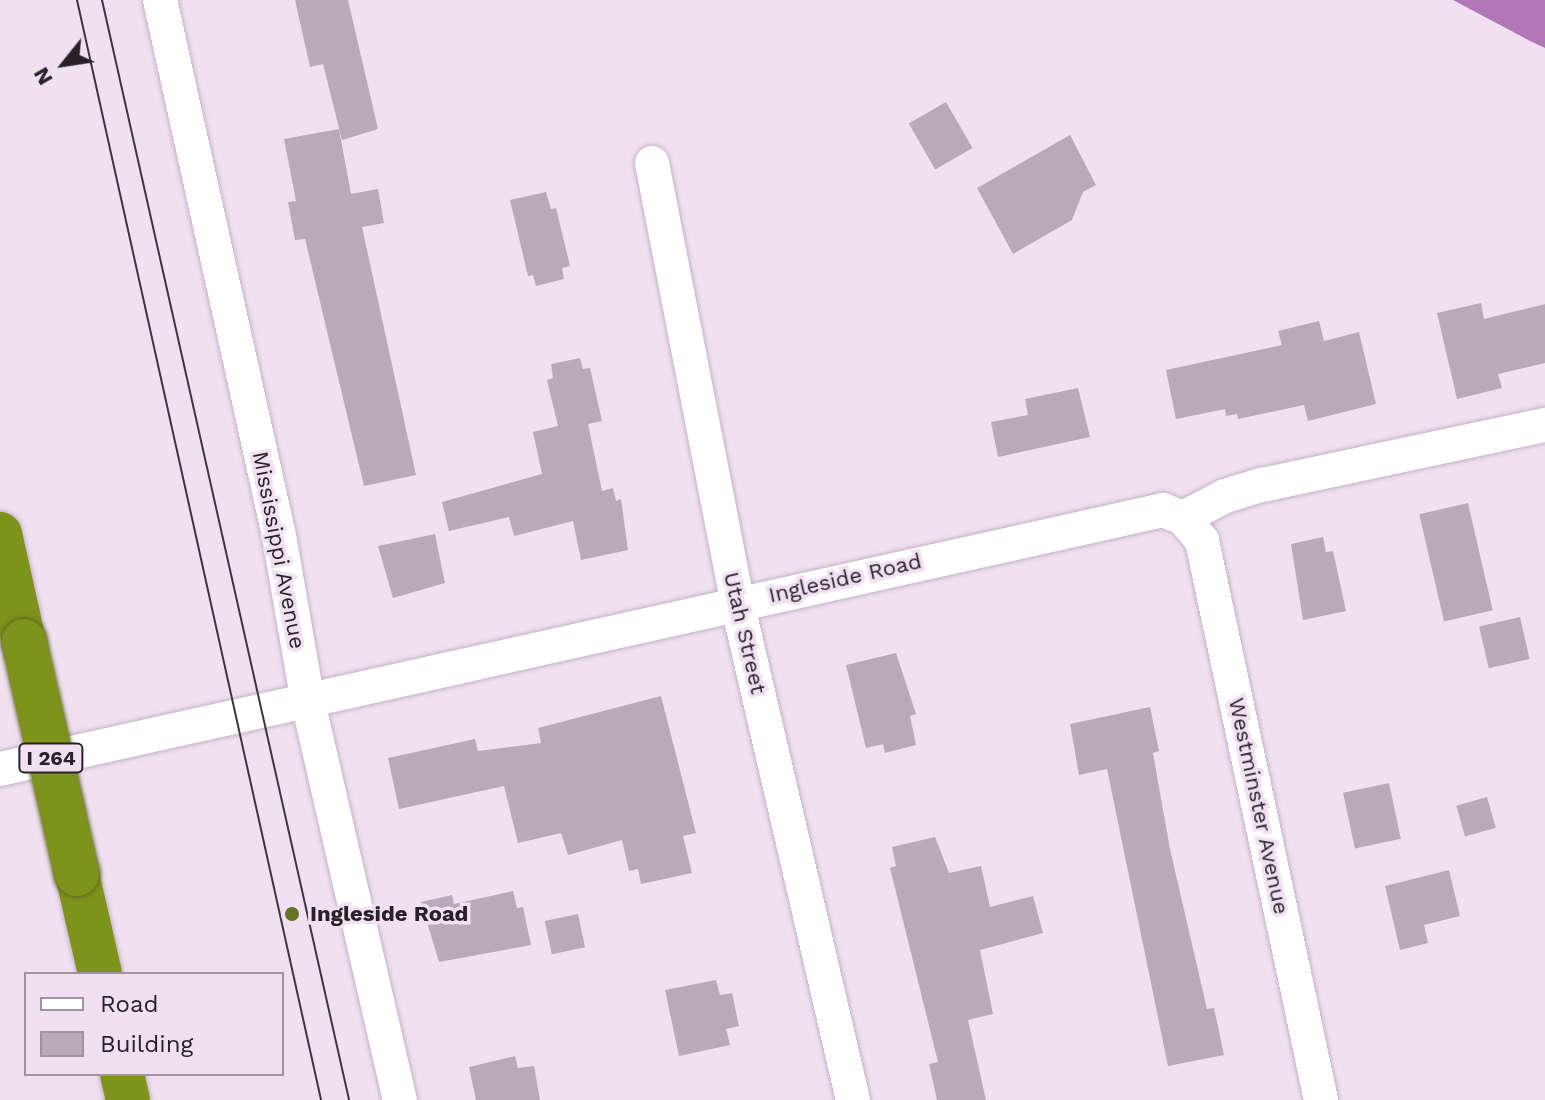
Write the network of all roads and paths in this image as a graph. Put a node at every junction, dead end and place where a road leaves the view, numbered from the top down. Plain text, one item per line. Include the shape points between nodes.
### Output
1 (160, 0) edge
2 (652, 163) dead end
3 (1545, 425) edge
4 (1183, 518) junction
5 (0, 534) edge
6 (737, 602) junction
7 (308, 702) junction
8 (0, 769) edge
9 (100, 972) edge
10 (122, 1076) edge
11 (128, 1100) edge
12 (400, 1100) edge
13 (853, 1100) edge
14 (1321, 1100) edge

1 - 7 street, Mississippi Avenue via 279,536
2 - 6 street, Utah Street
3 - 4 street via 1262,485 1225,496
4 - 6 street, Ingleside Road via 1146,510
4 - 14 street, Westminster Avenue via 1202,541
5 - 9 highway, I 264, bridge
6 - 7 street, Ingleside Road
6 - 13 street, Utah Street
7 - 8 street, Ingleside Road
7 - 12 street, Mississippi Avenue
10 - 11 highway

